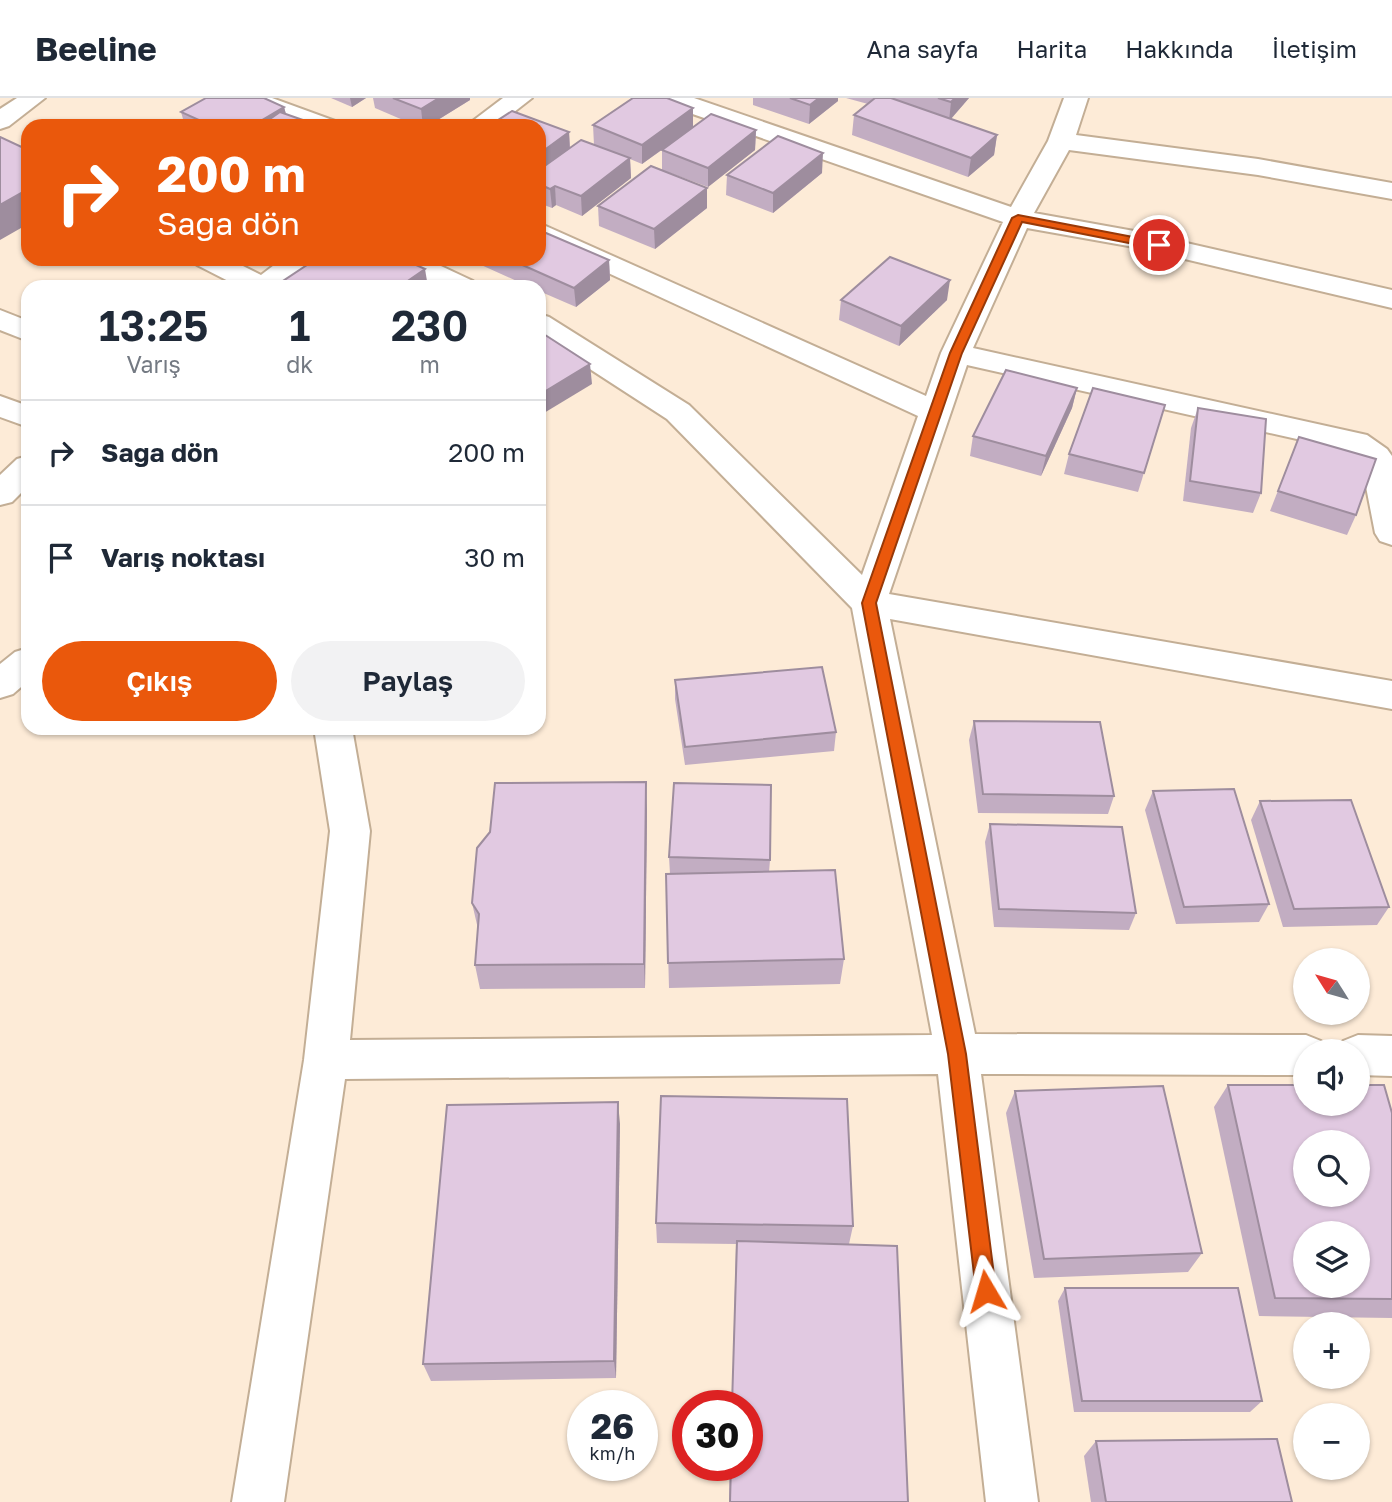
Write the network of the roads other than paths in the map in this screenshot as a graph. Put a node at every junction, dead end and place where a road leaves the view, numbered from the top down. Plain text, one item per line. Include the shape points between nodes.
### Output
1 (33, 98) edge
2 (248, 98) edge
3 (520, 98) edge
4 (670, 98) edge
5 (1067, 100) edge
6 (306, 119) edge
7 (489, 119) edge
8 (0, 121) edge
9 (1061, 141) junction
10 (1392, 191) edge
11 (1018, 218) junction
12 (546, 233) edge
13 (221, 266) edge
14 (290, 266) edge
15 (419, 266) edge
16 (249, 280) edge
17 (272, 280) edge
18 (448, 280) edge
19 (1392, 299) edge
20 (0, 319) edge
21 (546, 327) edge
22 (21, 329) edge
23 (956, 353) junction
24 (0, 406) edge
25 (935, 412) junction
26 (21, 414) edge
27 (21, 474) edge
28 (0, 494) edge
29 (1392, 533) edge
30 (869, 603) junction
31 (21, 667) edge
32 (0, 684) edge
33 (1392, 695) edge
34 (333, 735) edge
35 (957, 1054) junction
36 (1293, 1055) edge
37 (1370, 1055) edge
38 (1392, 1056) edge
39 (326, 1060) junction
40 (258, 1502) edge
41 (1012, 1502) edge

1 - 8 street
2 - 6 street
3 - 7 street
4 - 11 street
5 - 9 street
9 - 10 street via 1258,167
9 - 11 street
11 - 19 street via 1134,239
11 - 23 street
12 - 25 street
13 - 16 street
14 - 17 street
15 - 18 street
20 - 22 street
21 - 30 street via 678,412
23 - 25 street
23 - 29 street via 1356,442 1376,456
24 - 26 street
25 - 30 street
27 - 28 street
30 - 33 street
30 - 35 street
31 - 32 street
34 - 39 street via 350,831
35 - 36 street
35 - 39 street
35 - 41 street
37 - 38 street
39 - 40 street

